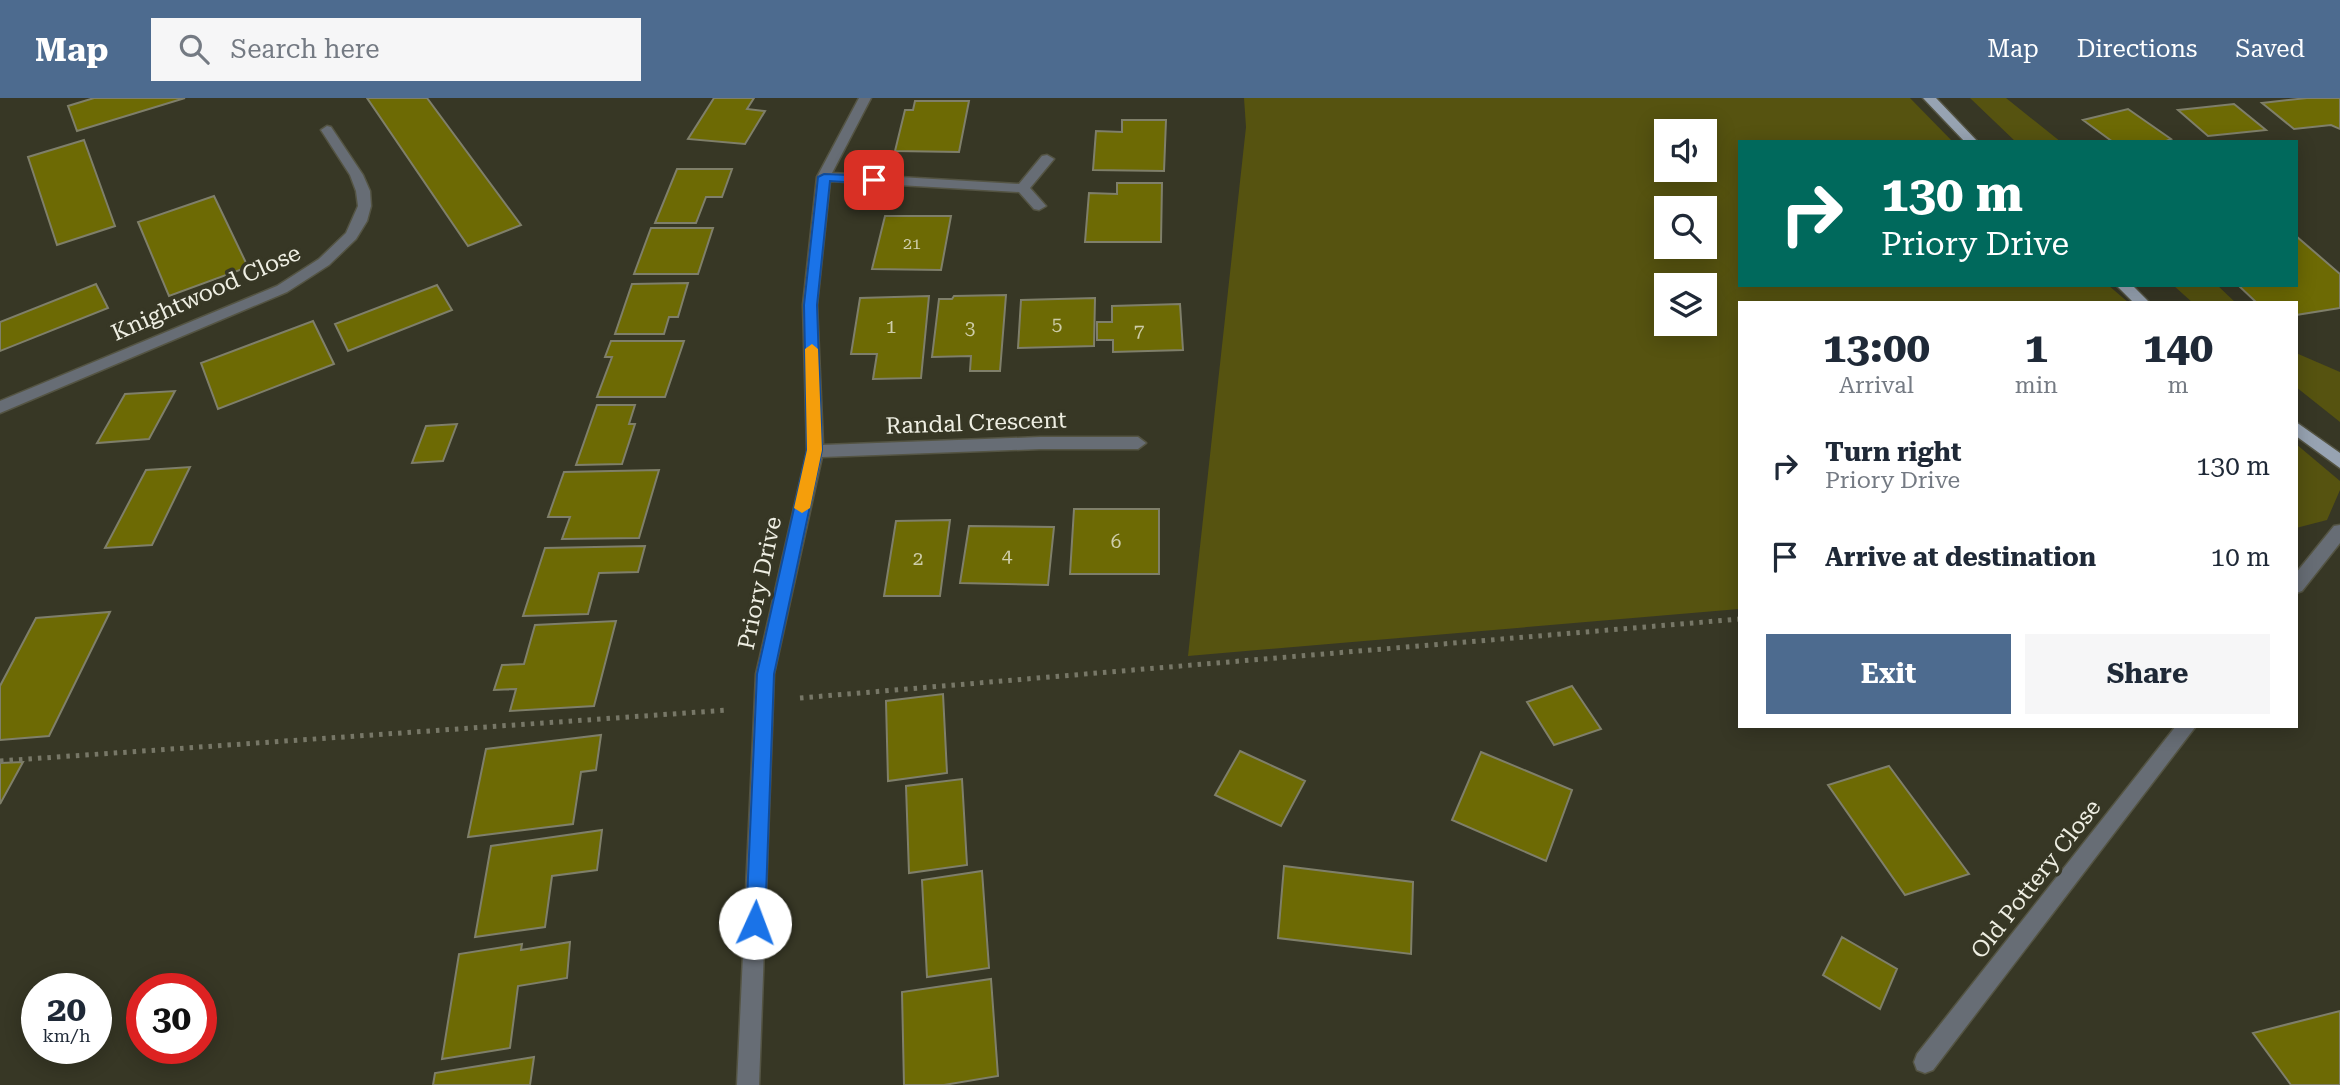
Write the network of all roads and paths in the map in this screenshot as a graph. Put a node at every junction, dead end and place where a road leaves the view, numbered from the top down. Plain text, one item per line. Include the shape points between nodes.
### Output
1 (865, 98) edge
2 (1929, 98) edge
3 (327, 130) dead end
4 (1970, 140) edge
5 (1047, 159) dead end
6 (824, 177) junction
7 (1023, 188) junction
8 (1039, 206) dead end
9 (2125, 287) edge
10 (2141, 301) edge
11 (0, 407) edge
12 (2298, 430) edge
13 (1138, 443) dead end
14 (814, 450) junction
15 (2340, 462) edge
16 (2340, 531) edge
17 (2298, 584) edge
18 (1738, 619) edge
19 (764, 704) junction
20 (2185, 728) edge
21 (0, 761) edge
22 (1925, 1062) dead end
23 (748, 1085) edge

1 - 6 street, Priory Drive
2 - 4 main road
3 - 11 street, Knightwood Close via 363,190 365,204 351,234 330,258 282,289
5 - 7 street
6 - 7 street
6 - 14 street, Priory Drive via 810,305
7 - 8 street
9 - 10 main road
12 - 15 main road
13 - 14 street, Randal Crescent
14 - 19 street, Priory Drive via 765,674
16 - 17 street
18 - 19 path
19 - 21 path
19 - 23 street, Priory Drive
20 - 22 street, Old Pottery Close

